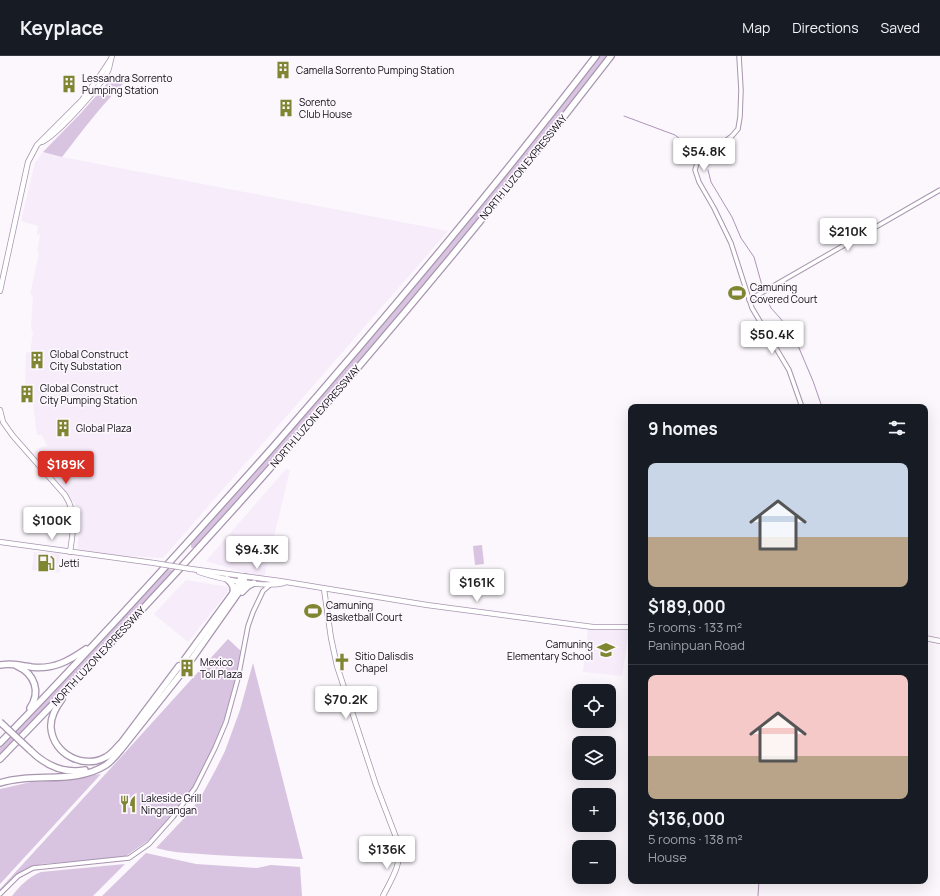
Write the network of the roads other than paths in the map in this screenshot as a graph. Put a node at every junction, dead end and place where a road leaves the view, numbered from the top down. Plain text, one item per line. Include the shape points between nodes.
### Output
1 (596, 56) edge
2 (611, 56) edge
3 (739, 56) edge
4 (111, 58) edge
5 (940, 190) edge
6 (0, 291) edge
7 (749, 300) junction
8 (801, 404) edge
9 (0, 410) edge
10 (0, 542) edge
11 (70, 552) junction
12 (192, 569) junction
13 (227, 579) junction
14 (242, 579) junction
15 (271, 582) junction
16 (254, 583) junction
17 (324, 589) junction
18 (234, 596) junction
19 (628, 627) edge
20 (928, 639) edge
21 (98, 640) junction
22 (940, 641) edge
23 (186, 661) dead end
24 (10, 664) junction
25 (0, 665) edge
26 (71, 686) junction
27 (0, 722) edge
28 (18, 724) junction
29 (0, 743) edge
30 (120, 744) junction
31 (116, 756) junction
32 (0, 759) edge
33 (105, 763) junction
34 (0, 783) edge
35 (0, 894) edge
36 (383, 896) edge

1 - 21 highway, NORTH LUZON EXPRESSWAY via 504,174 343,366 181,551
2 - 26 highway, NORTH LUZON EXPRESSWAY via 517,176 392,328 214,531
3 - 7 street via 739,126 735,134 697,163 695,170 731,243
4 - 6 main road via 82,100 37,145 28,162
5 - 7 street
7 - 8 street via 789,370
9 - 11 main road via 3,422 13,436 70,503 74,521
10 - 11 main road
11 - 12 main road, bridge
12 - 13 main road
12 - 14 main road
13 - 14 main road
13 - 18 highway via 234,588
14 - 15 main road
14 - 16 main road
14 - 18 highway
15 - 16 main road
15 - 17 main road
15 - 35 street via 263,591 248,626 238,678 226,722 215,748 195,788 169,822 149,844 129,858 33,868 18,876
16 - 18 highway
17 - 19 main road via 588,626
17 - 36 main road via 337,666 376,785 399,845 398,865
18 - 23 highway
20 - 22 main road
21 - 24 highway via 75,657 58,665 34,667
21 - 28 highway, NORTH LUZON EXPRESSWAY
24 - 25 highway
24 - 28 highway via 26,671 36,688 32,706
26 - 30 highway via 52,718 51,728 58,747 66,755 91,762 107,757
26 - 32 highway, NORTH LUZON EXPRESSWAY
27 - 33 highway, bridge via 47,764 61,770 91,769
28 - 29 highway, NORTH LUZON EXPRESSWAY
30 - 31 highway via 181,668
30 - 33 highway
31 - 33 highway
31 - 34 highway via 107,764 83,774 18,779

